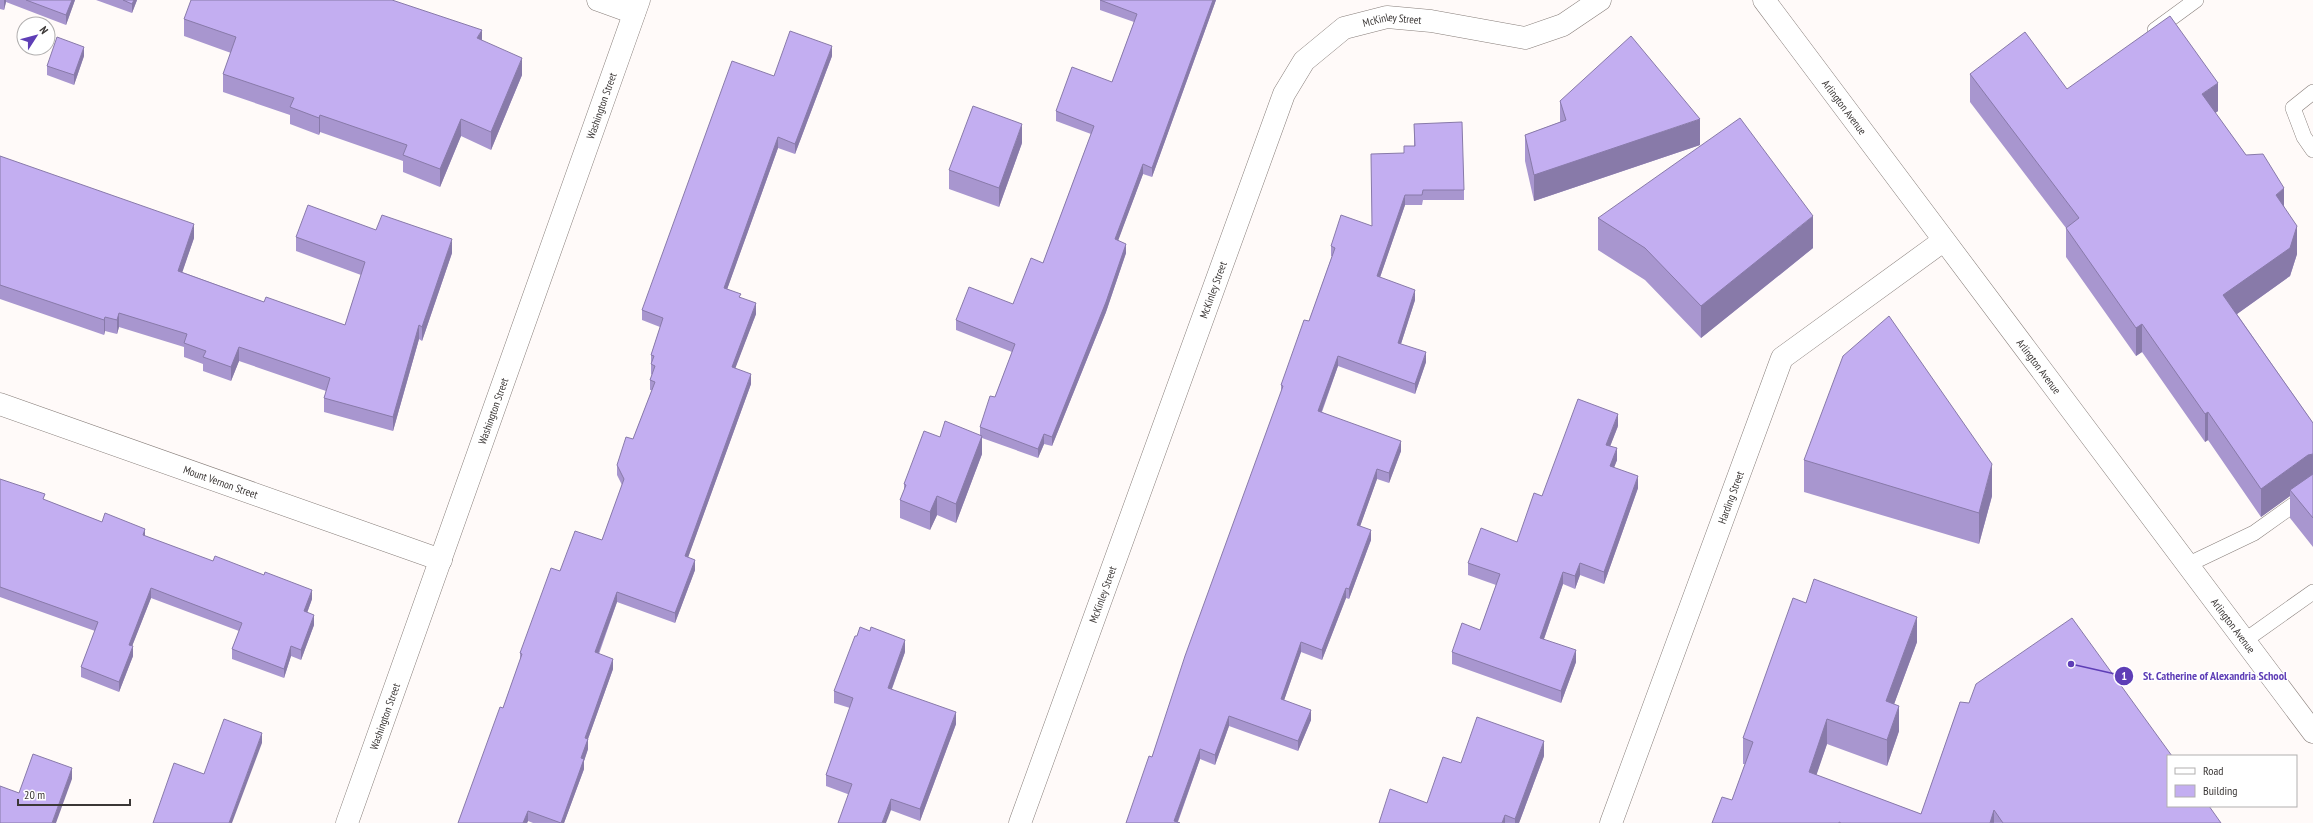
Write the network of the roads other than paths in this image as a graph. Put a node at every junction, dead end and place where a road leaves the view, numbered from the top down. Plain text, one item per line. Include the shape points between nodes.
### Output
1 (598, 0) edge
2 (1600, 0) edge
3 (1764, 0) edge
4 (2196, 0) edge
5 (637, 7) edge
6 (2141, 40) edge
7 (2313, 92) edge
8 (2313, 150) edge
9 (1943, 241) junction
10 (0, 404) edge
11 (2313, 491) edge
12 (441, 560) junction
13 (2187, 565) junction
14 (2313, 592) edge
15 (2244, 641) junction
16 (2313, 732) edge
17 (347, 823) edge
18 (1020, 823) edge
19 (1611, 823) edge

1 - 5 street
2 - 18 street, McKinley Street via 1563,25 1525,38 1431,21 1387,17 1344,28 1304,61 1284,94
3 - 9 street, Arlington Avenue
4 - 6 lane
5 - 12 street, Washington Street
7 - 8 lane via 2293,108 2304,138
9 - 13 street, Arlington Avenue
9 - 19 street, Harding Street via 1782,358
10 - 12 street, Mount Vernon Street
11 - 13 lane via 2254,533
12 - 17 street, Washington Street
13 - 15 street, Arlington Avenue
14 - 15 lane
15 - 16 street, Arlington Avenue

